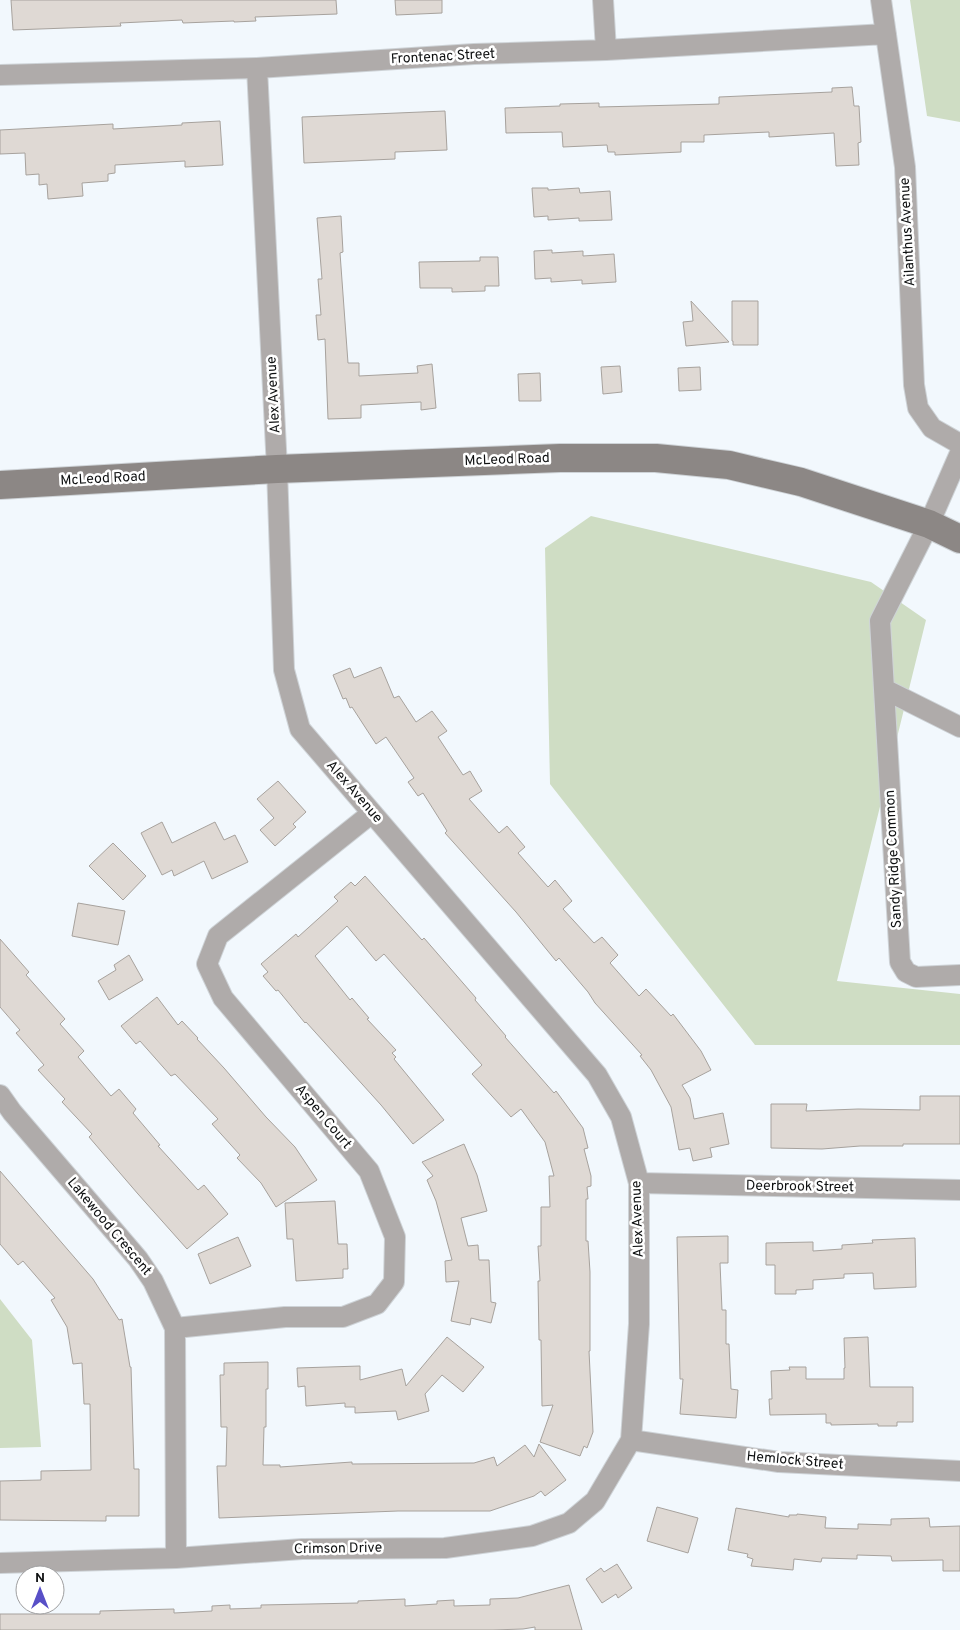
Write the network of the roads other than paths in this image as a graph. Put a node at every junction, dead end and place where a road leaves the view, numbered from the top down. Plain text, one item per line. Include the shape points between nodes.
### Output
1 (603, 0) edge
2 (881, 0) edge
3 (886, 34) junction
4 (606, 50) junction
5 (257, 68) junction
6 (0, 75) edge
7 (960, 444) edge
8 (960, 453) edge
9 (277, 469) junction
10 (0, 485) edge
11 (929, 524) junction
12 (960, 539) edge
13 (884, 690) junction
14 (960, 727) edge
15 (372, 813) junction
16 (960, 974) edge
17 (0, 1095) edge
18 (639, 1183) junction
19 (960, 1190) edge
20 (175, 1328) junction
21 (631, 1440) junction
22 (960, 1471) edge
23 (176, 1558) junction
24 (0, 1563) edge

1 - 4 street
2 - 3 street, Ailanthus Avenue
3 - 4 street, Frontenac Street
3 - 7 street, Ailanthus Avenue via 905,166 914,385 918,408 932,428
4 - 5 street, Frontenac Street via 474,54
5 - 6 street, Frontenac Street
5 - 9 street, Alex Avenue
8 - 11 street
9 - 10 main road, McLeod Road
9 - 11 main road, McLeod Road via 560,458 656,458 729,466 801,482
9 - 15 street, Alex Avenue via 284,670 300,729
11 - 12 main road, McLeod Road
11 - 13 street, Sandy Ridge Common via 880,620
13 - 14 street
13 - 16 street, Sandy Ridge Common via 900,962 906,972 916,977
15 - 18 street, Alex Avenue via 597,1075 621,1118
15 - 20 street, Aspen Court via 218,936 207,964 223,998 369,1171 395,1236 394,1282 377,1304 343,1317 285,1317
17 - 20 street, Lakewood Crescent via 138,1259 153,1281
18 - 19 street, Deerbrook Street
18 - 21 street, Alex Avenue via 639,1324
20 - 23 street, Lakewood Crescent
21 - 22 street, Hemlock Street via 779,1462
21 - 23 street, Crimson Drive via 595,1501 570,1523 532,1536 445,1548 302,1549
23 - 24 street, Crimson Drive

